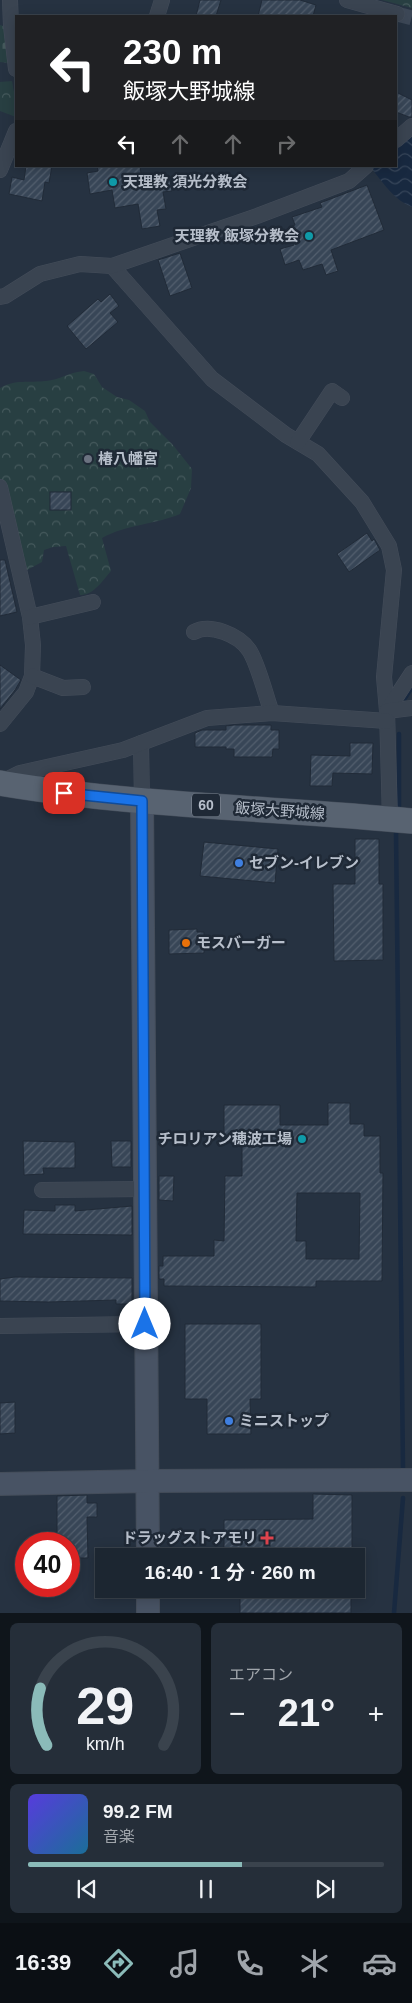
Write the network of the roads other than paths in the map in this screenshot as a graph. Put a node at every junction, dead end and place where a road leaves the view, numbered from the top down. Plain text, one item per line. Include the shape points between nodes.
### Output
1 (10, 0) edge
2 (162, 0) edge
3 (347, 0) edge
4 (397, 14) dead end
5 (157, 15) edge
6 (15, 60) edge
7 (412, 126) edge
8 (15, 133) edge
9 (397, 139) edge
10 (365, 167) edge
11 (0, 170) edge
12 (112, 266) junction
13 (0, 297) edge
14 (342, 398) dead end
15 (298, 442) junction
16 (0, 487) edge
17 (92, 602) dead end
18 (30, 617) junction
19 (194, 632) dead end
20 (412, 672) edge
21 (32, 676) junction
22 (83, 687) dead end
23 (412, 708) edge
24 (272, 713) junction
25 (387, 716) junction
26 (0, 724) edge
27 (140, 743) junction
28 (0, 783) edge
29 (142, 801) junction
30 (401, 820) edge
31 (42, 1190) dead end
32 (145, 1190) junction
33 (145, 1324) junction
34 (0, 1326) edge
35 (412, 1480) edge
36 (148, 1481) junction
37 (0, 1484) edge
38 (148, 1548) edge
39 (148, 1598) edge
40 (148, 1613) edge

1 - 6 street
2 - 5 street
3 - 4 street
7 - 9 street
8 - 11 street
10 - 12 street via 349,181
12 - 13 street via 80,264 40,274
12 - 15 street via 212,379
14 - 15 street via 332,391
15 - 25 street via 318,454 362,502 390,546 394,570 384,677
16 - 18 street
17 - 18 street
18 - 21 street
19 - 24 street via 200,628 216,628 249,650
20 - 25 street
21 - 22 street via 62,688
21 - 26 street via 26,692
23 - 25 street
24 - 25 street
24 - 27 street via 207,718
25 - 30 street
27 - 28 street via 123,750 20,773
27 - 29 street
28 - 29 main road, 飯塚大野城線 / 60
29 - 30 main road, 飯塚大野城線 / 60
29 - 32 street
31 - 32 street
32 - 33 street
33 - 34 street
33 - 36 street
35 - 36 street
36 - 37 street
36 - 38 street
39 - 40 street

